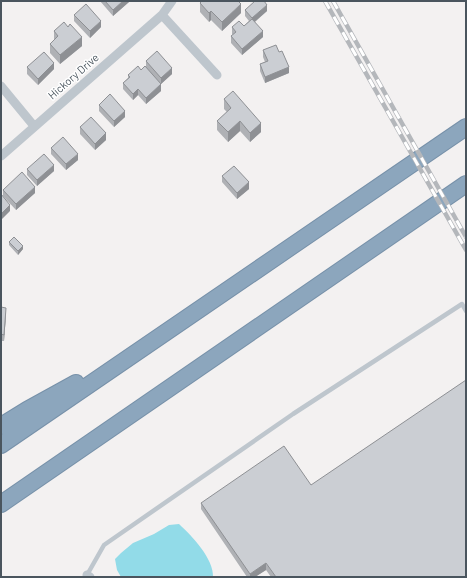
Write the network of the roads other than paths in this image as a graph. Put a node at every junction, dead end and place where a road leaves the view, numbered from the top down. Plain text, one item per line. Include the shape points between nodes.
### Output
1 (172, 1) edge
2 (162, 15) junction
3 (217, 75) dead end
4 (1, 86) edge
5 (34, 126) junction
6 (466, 128) edge
7 (1, 156) edge
8 (466, 184) edge
9 (466, 311) edge
10 (156, 339) junction
11 (1, 426) edge
12 (1, 445) edge
13 (1, 504) edge
14 (89, 576) edge

1 - 2 street, Hickory Drive
2 - 3 street
2 - 5 street, Hickory Drive
4 - 5 street
5 - 7 street, Hickory Drive
6 - 10 highway
8 - 13 highway
9 - 14 lane via 462,304 293,414 110,540 104,545
10 - 11 highway
10 - 12 highway

